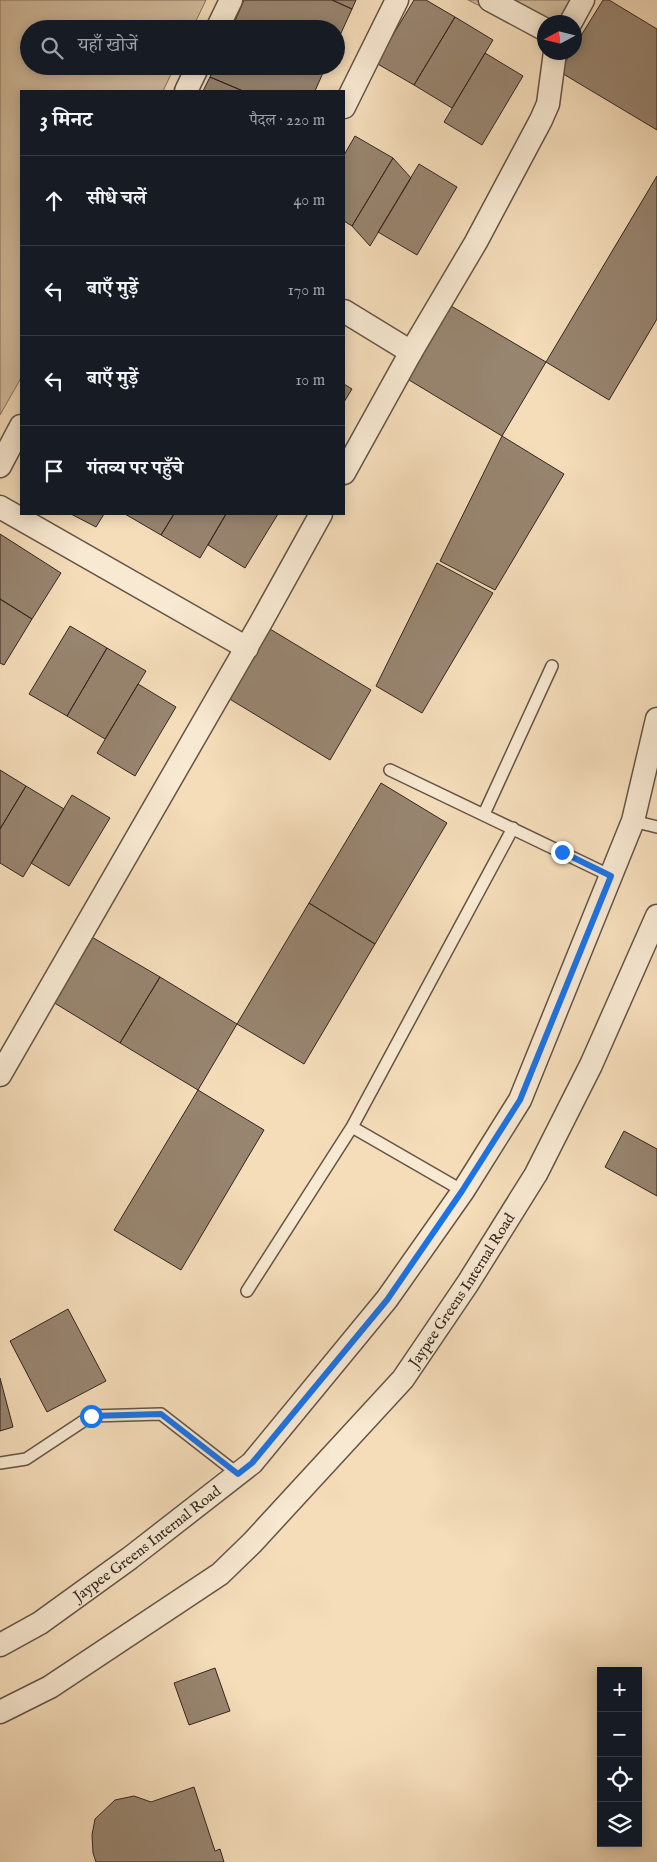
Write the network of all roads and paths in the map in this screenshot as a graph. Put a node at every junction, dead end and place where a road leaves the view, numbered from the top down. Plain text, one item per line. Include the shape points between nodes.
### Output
1 (231, 0) edge
2 (397, 0) edge
3 (490, 0) edge
4 (583, 0) edge
5 (575, 15) edge
6 (221, 20) edge
7 (537, 25) edge
8 (554, 60) edge
9 (194, 75) edge
10 (186, 90) edge
11 (345, 105) edge
12 (345, 312) edge
13 (411, 352) junction
14 (20, 428) edge
15 (0, 466) edge
16 (345, 471) edge
17 (0, 507) edge
18 (320, 515) edge
19 (246, 648) junction
20 (552, 666) dead end
21 (657, 719) edge
22 (390, 770) dead end
23 (484, 814) junction
24 (633, 820) junction
25 (513, 828) junction
26 (657, 828) edge
27 (611, 876) junction
28 (657, 916) edge
29 (0, 1075) edge
30 (352, 1127) junction
31 (462, 1191) junction
32 (247, 1291) dead end
33 (0, 1464) edge
34 (238, 1474) junction
35 (0, 1645) edge
36 (0, 1712) edge

1 - 6 street
2 - 11 street
3 - 7 street
4 - 5 street
8 - 13 street via 548,104 541,120 476,242
9 - 10 street
12 - 13 street
13 - 16 street
14 - 15 street
17 - 19 street
18 - 19 street
19 - 29 street
20 - 23 lane
21 - 24 street, Jaypee Greens Internal Road
22 - 23 lane
23 - 25 lane
24 - 26 lane
24 - 27 street, Jaypee Greens Internal Road
25 - 27 lane
25 - 30 lane
27 - 31 street, Jaypee Greens Internal Road via 520,1100
28 - 36 street, Jaypee Greens Internal Road via 591,1064 536,1174 403,1379 220,1574 50,1688
30 - 31 lane
30 - 32 lane
31 - 34 street, Jaypee Greens Internal Road via 387,1300 252,1463
33 - 34 lane via 26,1459 91,1416 161,1414
34 - 35 street, Jaypee Greens Internal Road via 47,1618

